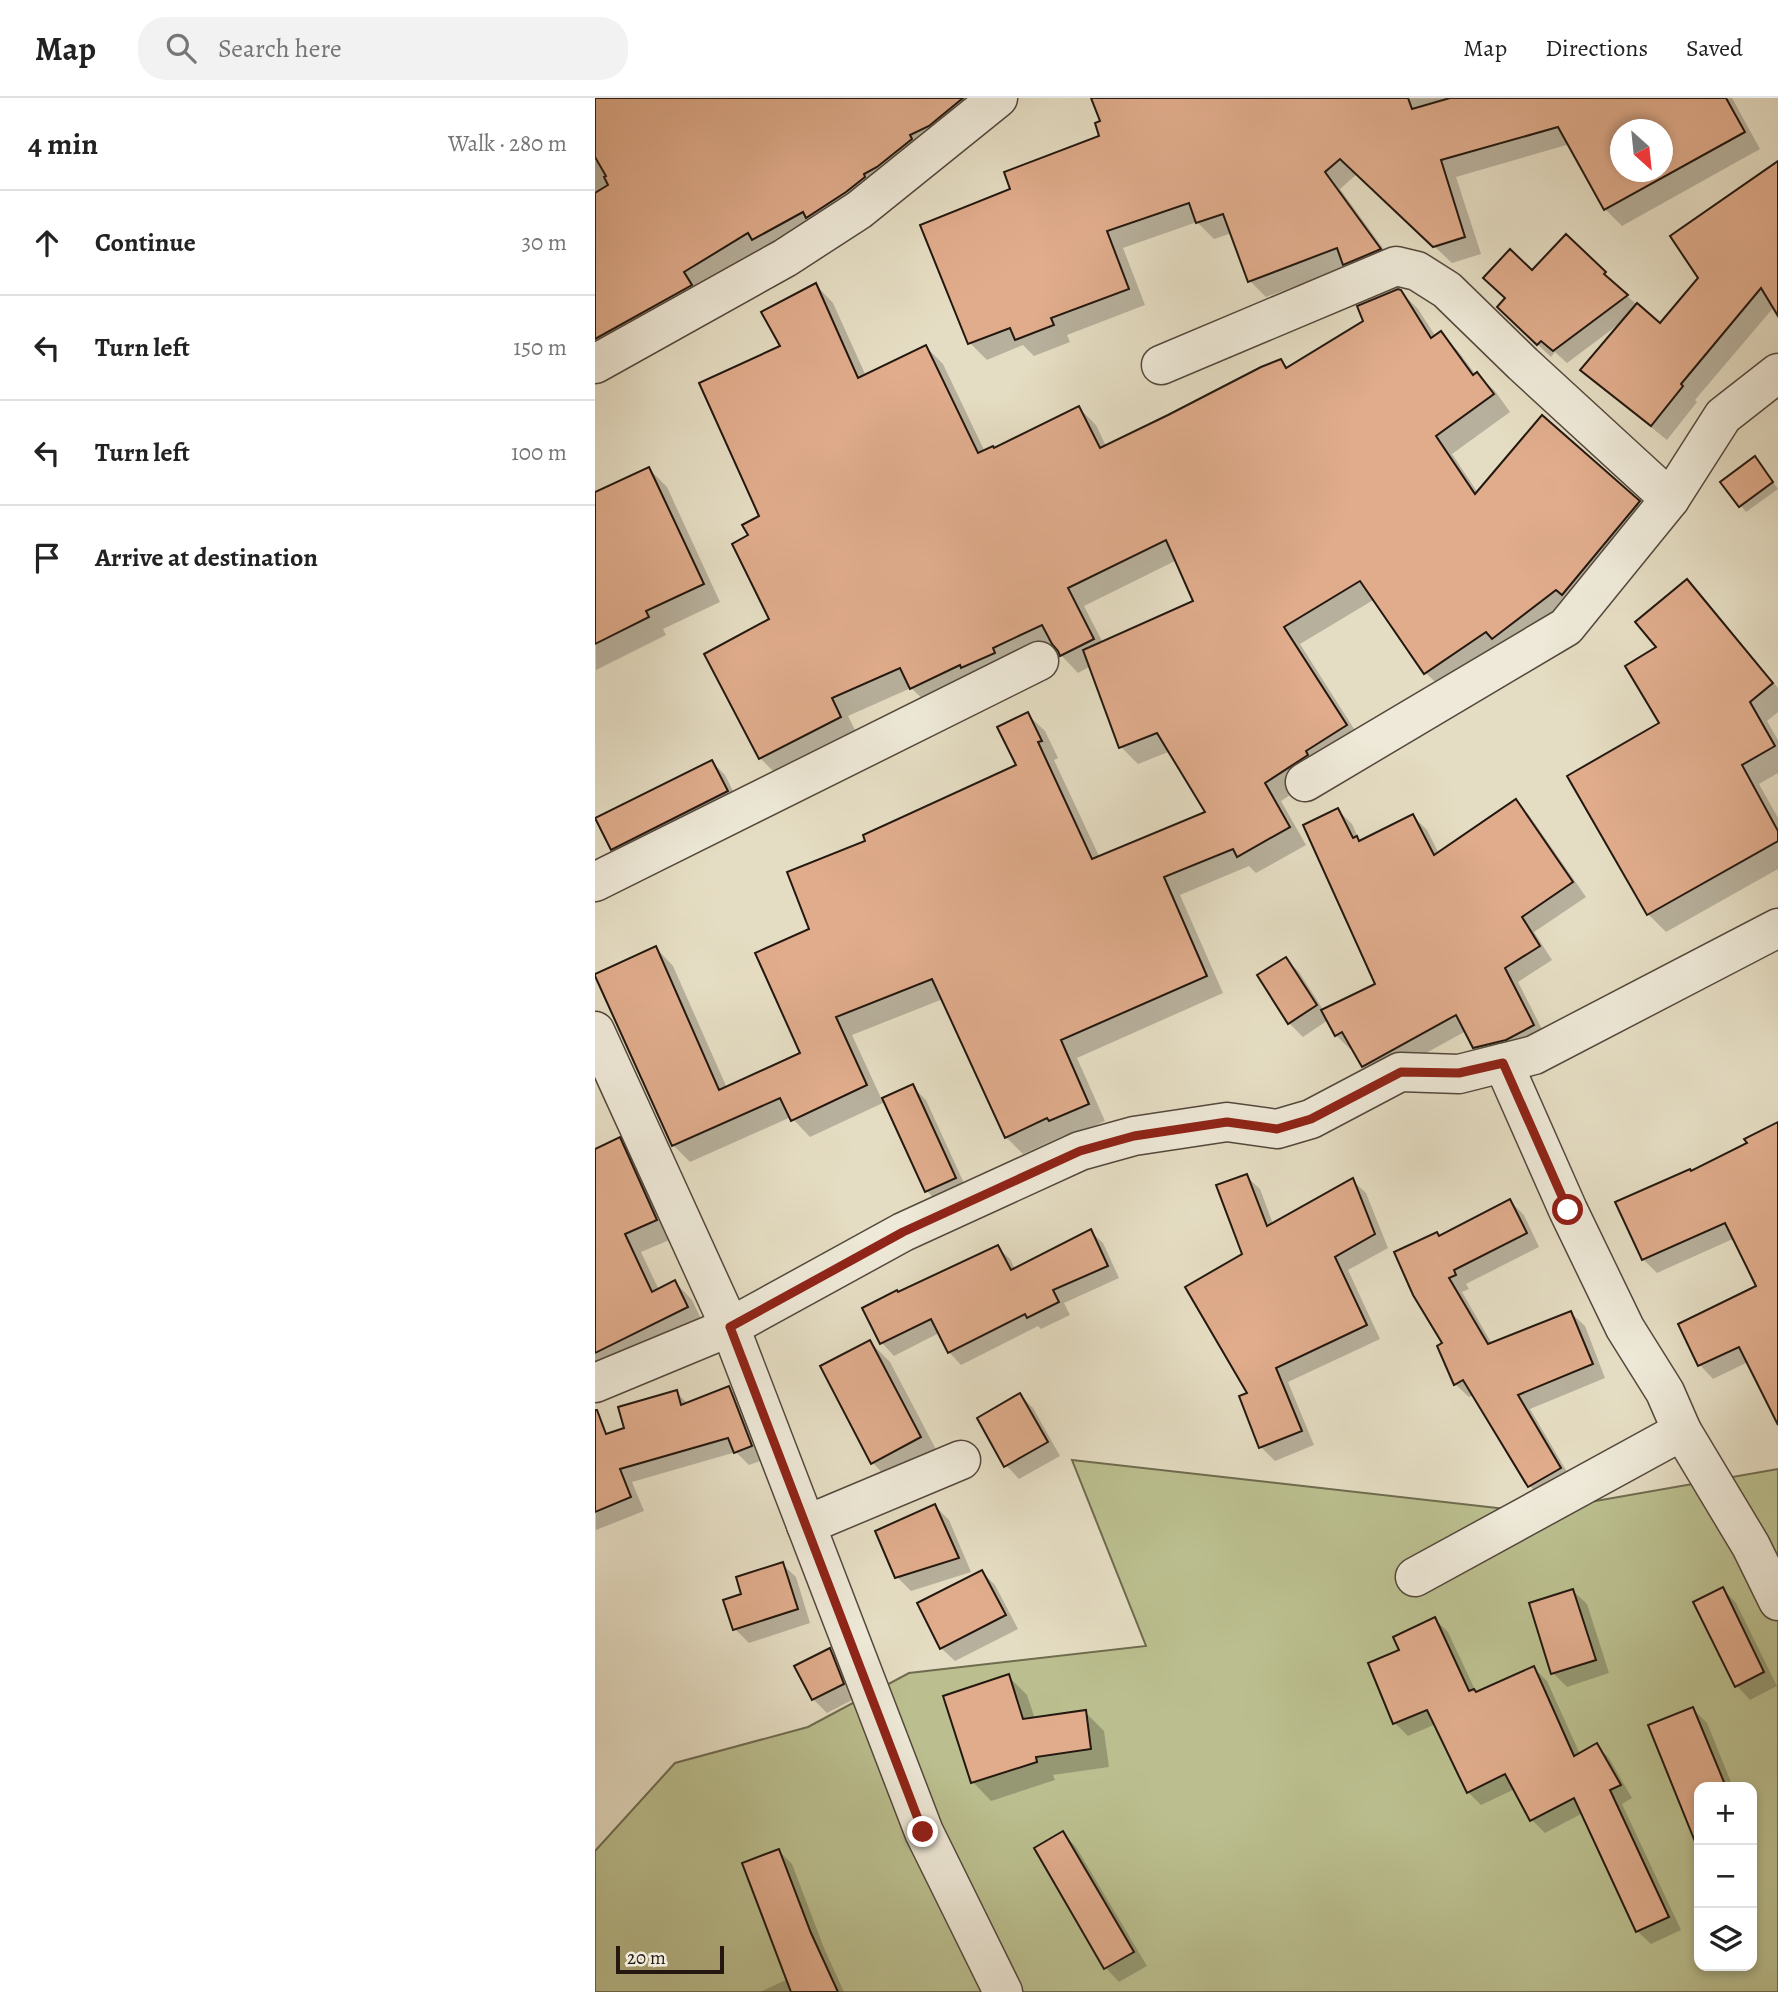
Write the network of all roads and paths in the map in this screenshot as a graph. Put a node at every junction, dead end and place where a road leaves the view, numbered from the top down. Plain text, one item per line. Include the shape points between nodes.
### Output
1 (998, 98) edge
2 (595, 364) edge
3 (1161, 365) dead end
4 (1778, 373) edge
5 (1670, 499) junction
6 (1039, 661) dead end
7 (1305, 782) dead end
8 (595, 882) edge
9 (1778, 928) edge
10 (595, 1031) edge
11 (1503, 1063) junction
12 (730, 1327) junction
13 (595, 1383) edge
14 (1682, 1431) junction
15 (961, 1460) dead end
16 (806, 1525) junction
17 (1415, 1577) dead end
18 (1778, 1601) edge
19 (1003, 1992) edge

1 - 2 street via 859,210 785,258
3 - 5 street via 1396,266 1417,271 1447,290
4 - 5 street via 1723,416
5 - 7 street via 1566,627
6 - 8 street
9 - 11 street via 1534,1055
10 - 12 street
11 - 12 street via 1459,1073 1401,1072 1311,1119 1277,1129 1227,1122 1134,1136 1080,1151 903,1232
11 - 14 street via 1568,1210
12 - 13 street
12 - 16 street
14 - 17 street
14 - 18 street via 1751,1546
15 - 16 street
16 - 19 street via 923,1832

